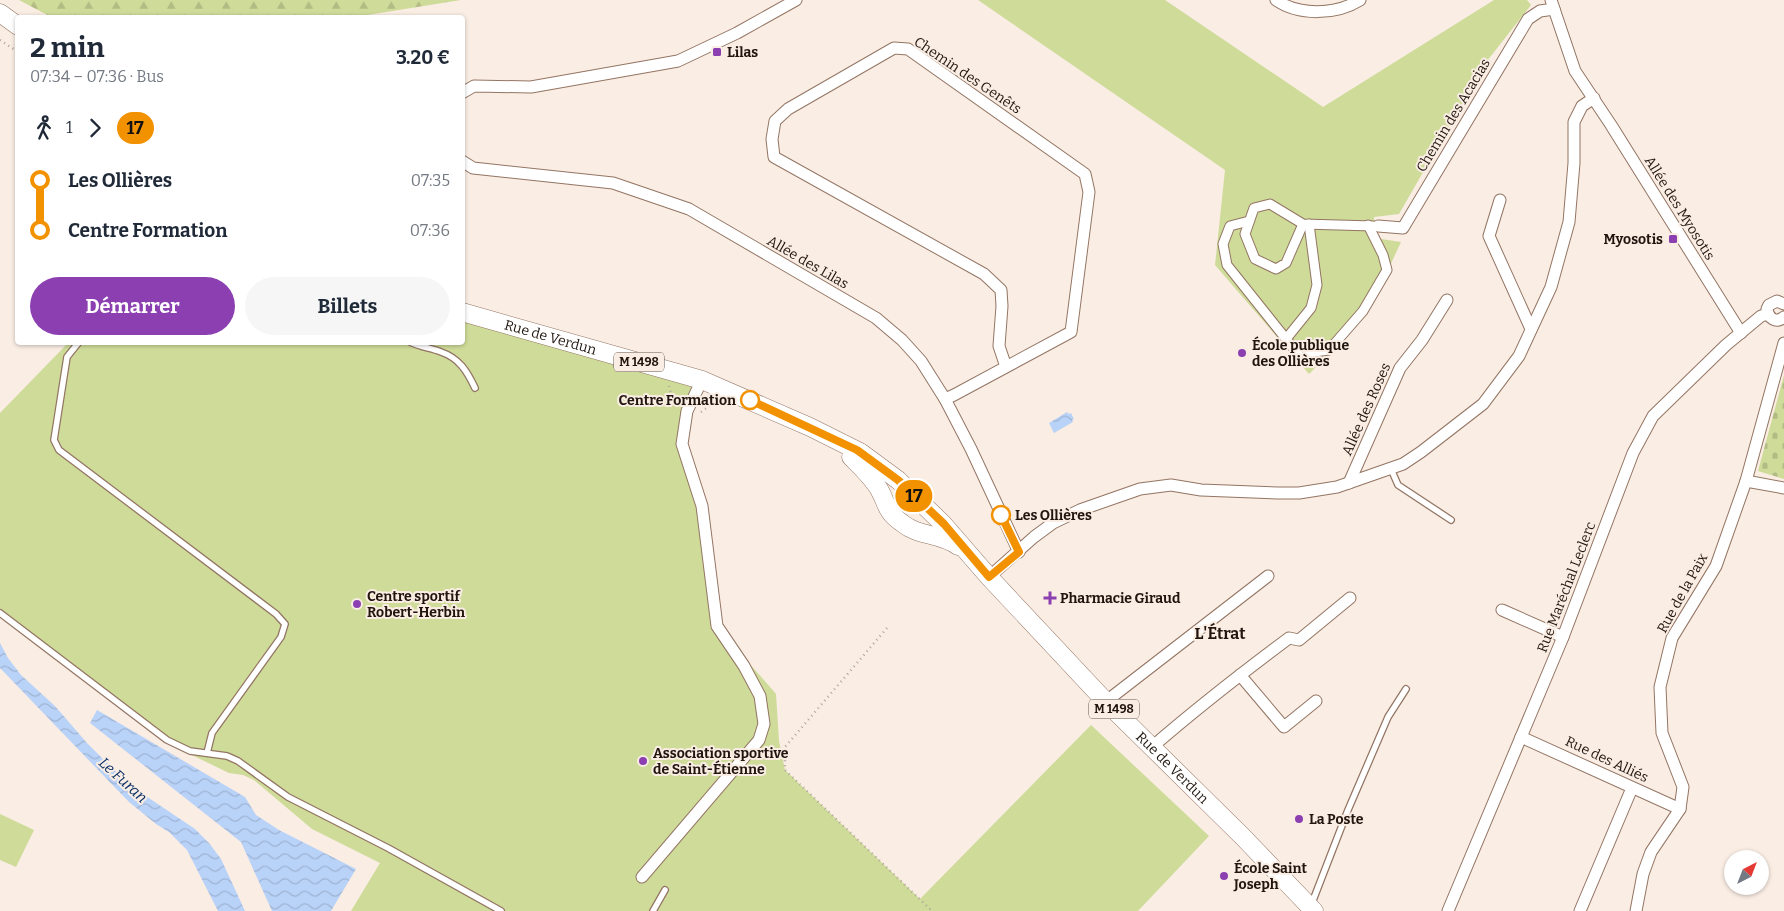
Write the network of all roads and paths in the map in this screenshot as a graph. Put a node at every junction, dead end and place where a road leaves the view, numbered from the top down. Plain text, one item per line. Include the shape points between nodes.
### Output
1 (796, 0) edge
2 (1276, 0) edge
3 (1360, 0) edge
4 (1552, 4) edge
5 (0, 13) edge
6 (15, 24) edge
7 (0, 40) edge
8 (15, 50) edge
9 (465, 91) edge
10 (1594, 98) junction
11 (465, 163) edge
12 (1500, 200) dead end
13 (1249, 221) junction
14 (1306, 224) junction
15 (1373, 226) junction
16 (1447, 300) dead end
17 (1783, 300) edge
18 (465, 313) edge
19 (1768, 314) junction
20 (1783, 321) edge
21 (1531, 329) junction
22 (1741, 333) junction
23 (1286, 339) junction
24 (1784, 343) edge
25 (77, 345) edge
26 (420, 345) edge
27 (1006, 367) junction
28 (702, 380) junction
29 (669, 385) dead end
30 (475, 388) dead end
31 (945, 399) junction
32 (717, 401) dead end
33 (676, 414) dead end
34 (698, 417) dead end
35 (834, 440) junction
36 (1390, 469) junction
37 (1746, 481) junction
38 (1349, 483) junction
39 (1784, 488) edge
40 (1451, 520) dead end
41 (1019, 552) junction
42 (970, 556) junction
43 (1268, 576) dead end
44 (989, 577) junction
45 (1350, 598) dead end
46 (1502, 610) dead end
47 (0, 613) edge
48 (887, 628) dead end
49 (1563, 637) junction
50 (1240, 675) junction
51 (1406, 689) dead end
52 (1316, 701) dead end
53 (1107, 703) junction
54 (1521, 737) junction
55 (1152, 747) junction
56 (207, 753) junction
57 (1632, 788) junction
58 (1680, 809) junction
59 (642, 877) dead end
60 (665, 890) dead end
61 (1312, 909) edge
62 (500, 911) edge
63 (653, 911) edge
64 (932, 911) edge
65 (1448, 911) edge
66 (1580, 911) edge
67 (1636, 911) edge

1 - 9 street via 678,61 531,87 474,86
2 - 3 street via 1283,5 1317,13
4 - 10 street via 1575,71
4 - 15 street, Chemin des Acacias via 1528,19 1403,228
5 - 6 main road
7 - 8 path
10 - 21 street via 1582,106 1574,122 1569,222 1551,287
10 - 22 street, Allée des Myosotis
11 - 31 street, Allée des Lilas via 472,168 613,183 689,209 876,318 921,361
12 - 21 street via 1489,236
13 - 14 street via 1254,208 1270,204
13 - 14 street via 1245,234 1256,259 1276,269 1286,263
13 - 23 street via 1230,226 1222,244 1227,265
14 - 15 street
14 - 23 street via 1317,285 1311,308
15 - 23 street via 1387,270 1363,311 1329,350 1314,352 1302,359
16 - 38 street, Allée des Roses via 1400,368
17 - 19 street, Rue Maréchal Leclerc via 1769,305
18 - 28 main road, Rue de Verdun / M 1498
19 - 20 street via 1773,320
19 - 22 street, Rue Maréchal Leclerc
21 - 36 street via 1519,356 1483,404 1421,452
22 - 49 street, Rue Maréchal Leclerc via 1652,416 1633,453
24 - 37 street, Rue de la Paix
25 - 56 lane via 67,357 54,440 59,450 285,624 281,636 212,733
26 - 30 lane via 455,359 465,368
27 - 27 street, Chemin des Genêts via 1071,332 1089,192 1085,174 908,49 894,48 788,109 775,121 774,157 984,274 1001,290 998,346
27 - 31 street, Chemin des Genêts
28 - 35 main road, Rue de Verdun / M 1498
28 - 59 street via 687,411 682,444 702,506 717,626 760,696 764,724 759,740
29 - 33 path
31 - 41 street, Allée des Lilas
32 - 34 path
35 - 42 main road, Rue de Verdun / M 1498 via 857,450 898,480 944,524
35 - 42 main road, Rue de Verdun / M 1498 via 869,474 887,510 900,522 911,530 948,539
36 - 38 street
36 - 40 lane via 1398,485
37 - 39 street
37 - 58 street, Rue de la Paix via 1716,566 1672,638 1660,687 1662,733 1683,787
38 - 41 street via 1299,493 1200,490 1171,485 1140,489 1053,523
41 - 44 street
42 - 44 main road, Rue de Verdun / M 1498
43 - 53 street
44 - 53 main road, Rue de Verdun / M 1498
45 - 50 street via 1299,640 1289,638
46 - 49 street
47 - 56 lane via 167,740 190,751
48 - 64 path via 785,747 785,770
49 - 54 street, Rue Maréchal Leclerc
50 - 52 street via 1284,727
50 - 55 street
51 - 61 lane via 1384,725 1348,810
53 - 55 main road, Rue de Verdun / M 1498
54 - 57 street, Rue des Alliés
54 - 65 street, Rue Maréchal Leclerc
55 - 61 main road, Rue de Verdun / M 1498
56 - 62 lane via 227,756 288,797
57 - 58 street, Rue des Alliés
57 - 66 street
58 - 67 street, Rue de la Paix via 1651,852
60 - 63 lane

